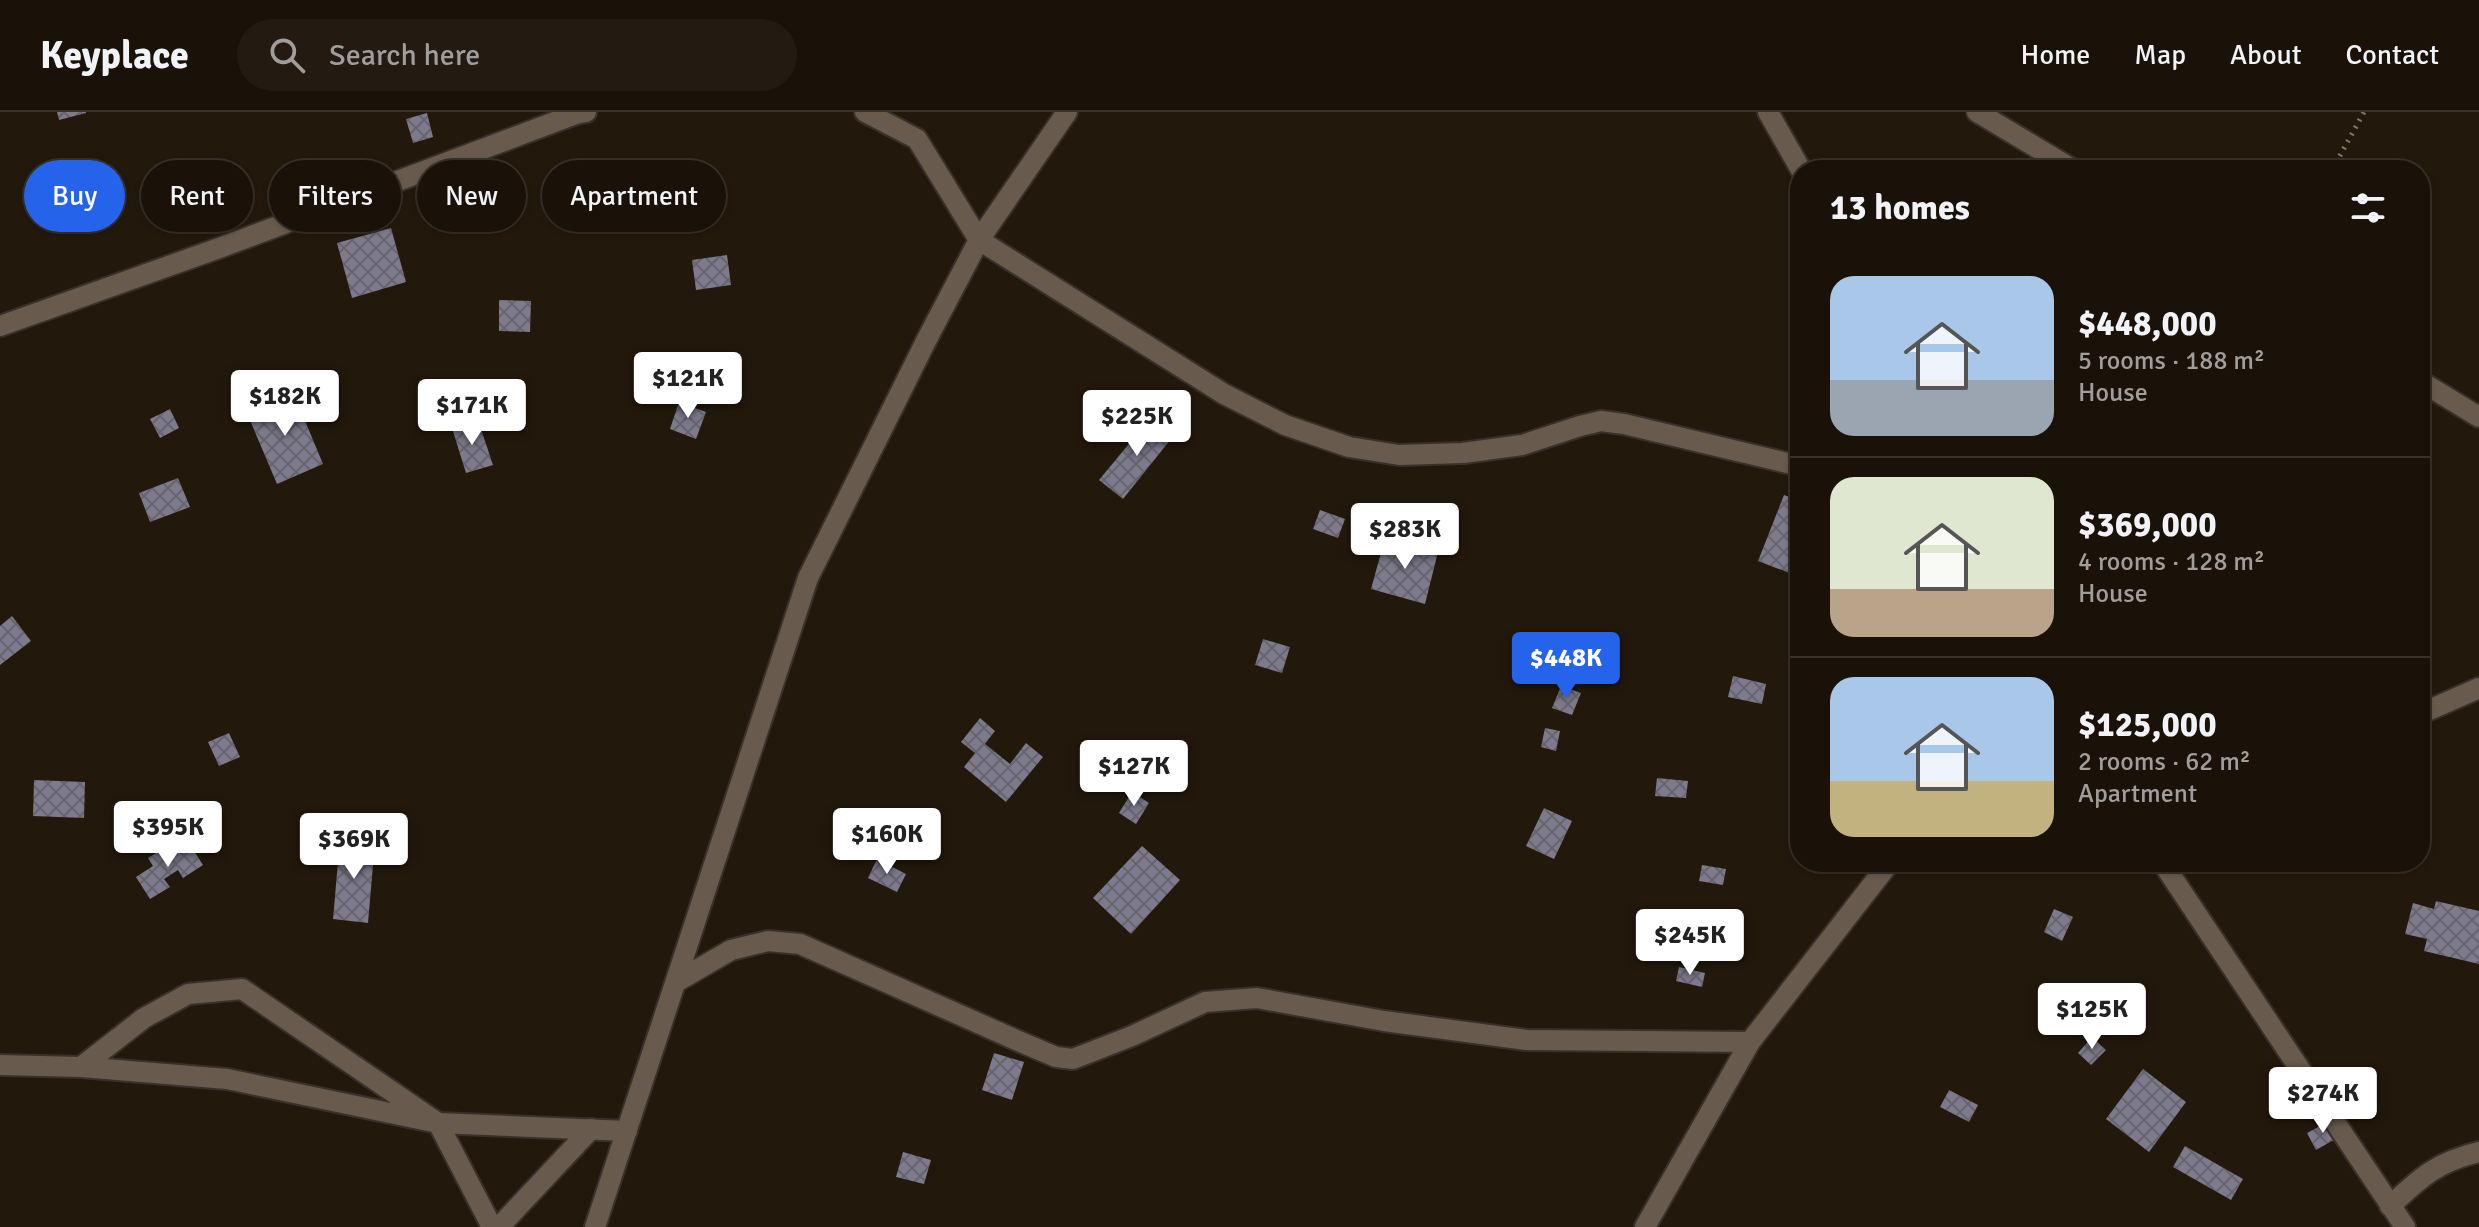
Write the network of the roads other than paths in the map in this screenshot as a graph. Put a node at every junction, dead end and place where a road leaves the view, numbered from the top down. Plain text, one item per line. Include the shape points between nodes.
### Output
1 (586, 112) edge
2 (865, 112) edge
3 (1067, 112) edge
4 (1768, 112) edge
5 (1977, 112) edge
6 (1795, 160) edge
7 (2057, 160) edge
8 (979, 240) junction
9 (0, 326) edge
10 (2430, 387) edge
11 (2479, 417) edge
12 (1790, 464) edge
13 (2479, 688) edge
14 (2430, 710) edge
15 (1882, 872) edge
16 (2169, 872) edge
17 (676, 982) junction
18 (1750, 1042) junction
19 (0, 1065) edge
20 (81, 1067) junction
21 (438, 1123) junction
22 (591, 1129) junction
23 (627, 1131) junction
24 (2479, 1152) edge
25 (2390, 1206) junction
26 (492, 1227) edge
27 (499, 1227) edge
28 (595, 1227) edge
29 (1645, 1227) edge
30 (2405, 1227) edge

1 - 9 street
2 - 8 street via 917,139
3 - 8 street
4 - 6 street
5 - 7 street
8 - 12 street via 1224,394 1285,425 1349,447 1399,455 1463,453 1522,445 1601,421
8 - 17 street via 808,578
10 - 11 street
13 - 14 street
15 - 18 street
16 - 25 street
17 - 18 street via 731,950 768,941 800,944 1056,1057 1073,1059 1205,1002 1257,998 1527,1040
17 - 23 street
18 - 29 street
19 - 20 street
20 - 21 street via 227,1079
20 - 21 street via 144,1018 188,994 242,989
21 - 22 street
21 - 26 street
22 - 23 street
22 - 27 street
23 - 28 street
24 - 25 street via 2425,1174
25 - 30 street

